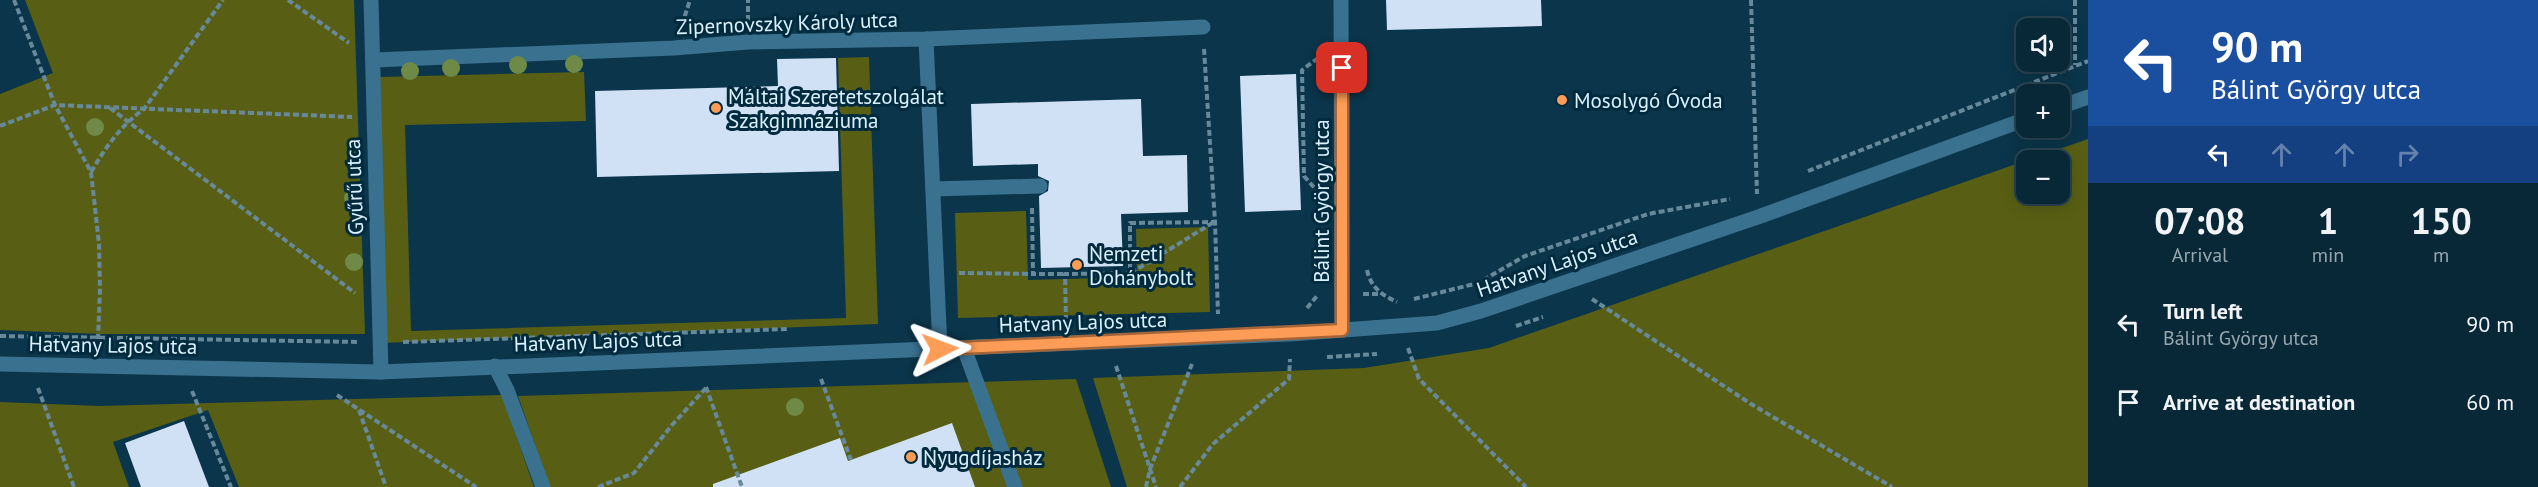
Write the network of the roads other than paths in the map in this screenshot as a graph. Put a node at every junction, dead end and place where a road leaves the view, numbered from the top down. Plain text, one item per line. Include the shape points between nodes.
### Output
1 (371, 0) edge
2 (1341, 0) edge
3 (1203, 27) road end
4 (926, 39) junction
5 (374, 60) junction
6 (2088, 97) edge
7 (2070, 103) edge
8 (2016, 123) edge
9 (1036, 187) road end
10 (933, 189) junction
11 (1342, 330) junction
12 (964, 348) junction
13 (940, 349) junction
14 (0, 364) edge
15 (495, 366) junction
16 (381, 372) junction
17 (543, 487) edge
18 (1015, 487) edge

1 - 5 street, Gyűrű utca
2 - 11 street, Bálint György utca
3 - 4 street, Zipernovszky Károly utca
4 - 5 street, Zipernovszky Károly utca via 748,42 665,49
4 - 10 street
5 - 16 street, Gyűrű utca
6 - 7 street
8 - 11 street, Hatvany Lajos utca via 1481,311 1437,322
9 - 10 street
10 - 13 street
11 - 12 street, Hatvany Lajos utca
12 - 13 street, Hatvany Lajos utca
12 - 18 street
13 - 15 street, Hatvany Lajos utca
14 - 16 street, Hatvany Lajos utca
15 - 16 street, Hatvany Lajos utca
15 - 17 street

